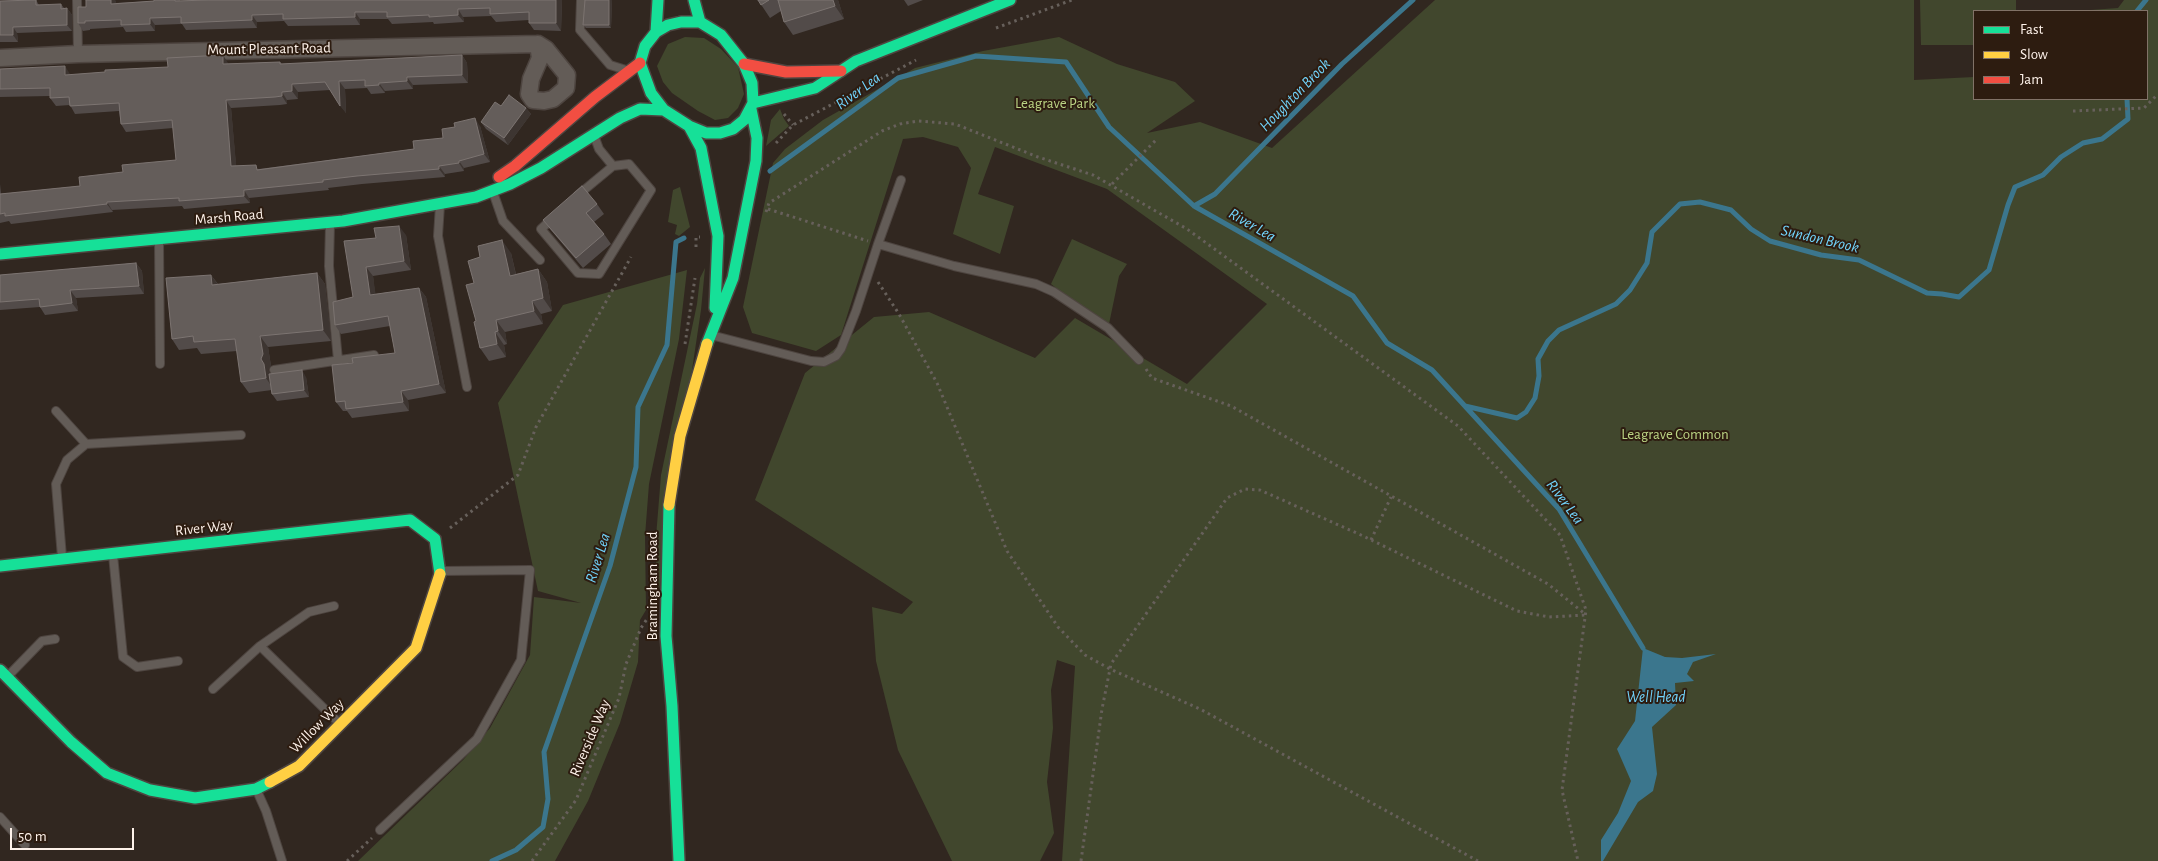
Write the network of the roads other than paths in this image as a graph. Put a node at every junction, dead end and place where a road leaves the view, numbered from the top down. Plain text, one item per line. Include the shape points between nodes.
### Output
1 (77, 0) edge
2 (581, 0) edge
3 (658, 0) edge
4 (662, 0) edge
5 (694, 0) edge
6 (1010, 0) edge
7 (658, 15) junction
8 (700, 22) junction
9 (656, 32) junction
10 (538, 44) dead end
11 (78, 54) junction
12 (0, 58) edge
13 (640, 63) junction
14 (744, 64) junction
15 (842, 71) junction
16 (630, 72) junction
17 (752, 106) junction
18 (664, 110) junction
19 (689, 126) junction
20 (594, 134) junction
21 (613, 166) junction
22 (901, 180) dead end
23 (492, 190) junction
24 (459, 200) junction
25 (570, 202) edge
26 (440, 203) junction
27 (563, 209) edge
28 (330, 222) junction
29 (159, 238) junction
30 (878, 244) junction
31 (0, 254) edge
32 (540, 260) dead end
33 (715, 316) junction
34 (709, 334) junction
35 (374, 355) edge
36 (338, 360) junction
37 (1139, 360) road end
38 (160, 364) dead end
39 (274, 370) dead end
40 (467, 387) dead end
41 (56, 411) dead end
42 (241, 435) dead end
43 (86, 444) junction
44 (113, 553) junction
45 (62, 559) junction
46 (0, 566) edge
47 (442, 571) junction
48 (334, 606) dead end
49 (55, 638) dead end
50 (260, 646) junction
51 (178, 660) dead end
52 (3, 674) edge
53 (213, 689) dead end
54 (340, 724) junction
55 (256, 789) junction
56 (0, 817) edge
57 (380, 830) road end
58 (25, 845) dead end
59 (282, 861) edge
60 (679, 861) edge

1 - 11 lane
2 - 16 lane via 580,30 610,65
3 - 7 street
4 - 7 lane
5 - 8 street
6 - 15 street via 904,40 856,61
7 - 9 street
8 - 9 street via 668,25
8 - 14 street via 721,35
9 - 13 street
10 - 11 street, Mount Pleasant Road
11 - 12 street, Mount Pleasant Road
13 - 16 street, Marsh Road
13 - 18 street via 651,93
14 - 15 street via 786,72
14 - 17 street via 752,83
15 - 17 street via 815,88
16 - 24 street, Marsh Road via 515,166
17 - 19 street via 744,120 733,129 706,133
17 - 33 street, Bramingham Road via 757,138 756,161 733,278
18 - 19 street
18 - 20 street, Marsh Road via 640,109
19 - 33 street, Bramingham Road via 701,148 718,236
20 - 21 lane via 596,144
20 - 23 street, Marsh Road via 541,168
21 - 25 lane
21 - 27 lane via 629,164 651,190 599,274 578,273 541,229
22 - 30 lane
23 - 24 street, Marsh Road
23 - 32 lane via 503,221
24 - 26 street, Marsh Road
26 - 28 street, Marsh Road
26 - 40 lane via 438,236
28 - 29 street, Marsh Road
28 - 36 lane via 329,266
29 - 31 street, Marsh Road
29 - 38 lane
30 - 34 lane via 856,311 836,356 824,362 811,361
30 - 37 lane via 954,266 1036,284 1054,292 1108,328
33 - 34 street, Bramingham Road
34 - 60 street, Bramingham Road via 678,446 666,535 666,636
35 - 36 lane
36 - 39 lane
41 - 43 lane
42 - 43 lane
43 - 45 lane via 67,460 56,484
44 - 45 street, River Way
44 - 47 street, River Way via 410,520 435,539
44 - 51 lane via 123,657 137,667
45 - 46 street, River Way
47 - 54 street, Willow Way via 416,648
47 - 57 lane via 530,570 522,660 477,739
48 - 50 lane via 309,612
49 - 52 lane via 42,641
50 - 53 lane
50 - 54 lane
52 - 55 street, Willow Way via 107,773 150,790 195,798
54 - 55 street, Willow Way via 299,766
55 - 59 lane
56 - 58 lane

